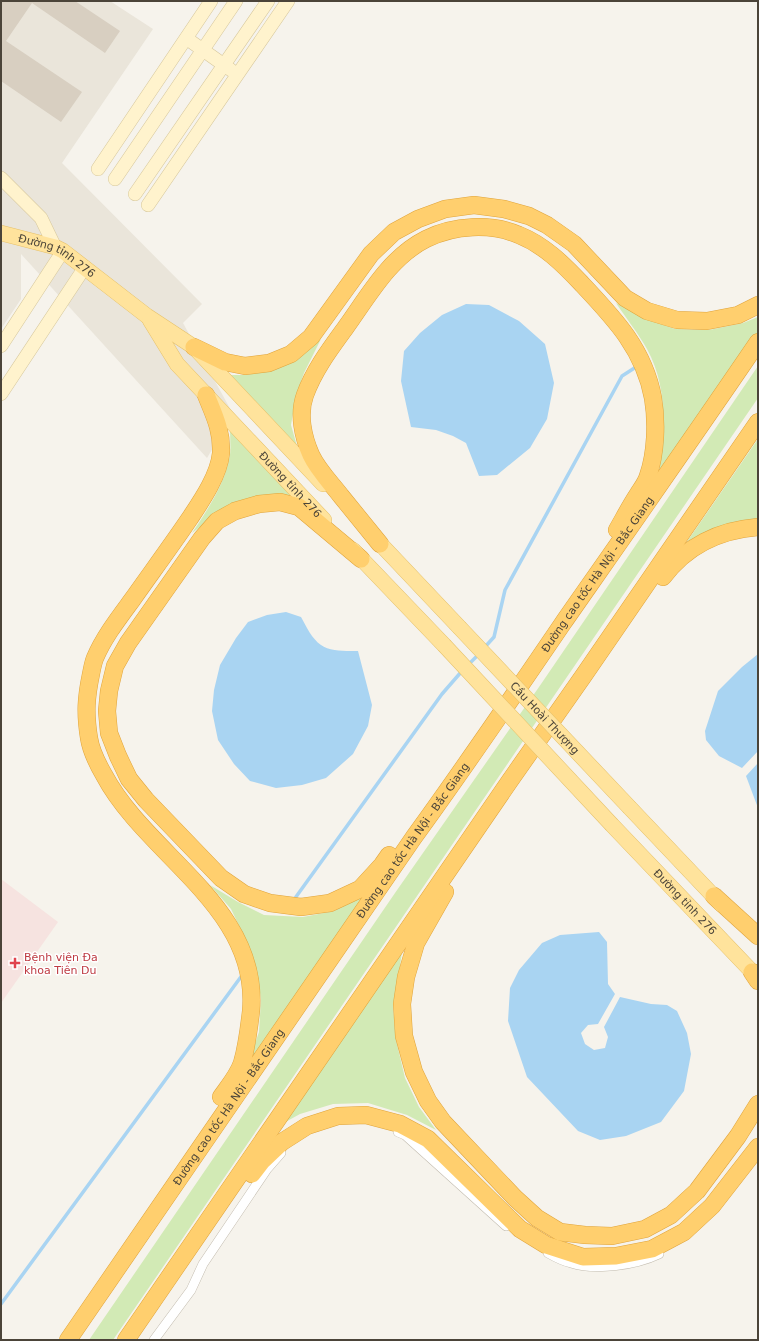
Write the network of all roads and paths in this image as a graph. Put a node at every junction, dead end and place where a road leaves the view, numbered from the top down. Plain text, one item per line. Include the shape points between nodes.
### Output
1 (211, 1) edge
2 (236, 1) edge
3 (268, 1) edge
4 (288, 1) edge
5 (186, 38) junction
6 (203, 50) junction
7 (224, 65) junction
8 (237, 74) junction
9 (98, 169) dead end
10 (1, 178) edge
11 (114, 179) dead end
12 (135, 194) dead end
13 (148, 205) dead end
14 (1, 233) edge
15 (59, 249) junction
16 (85, 267) junction
17 (758, 305) edge
18 (147, 316) junction
19 (758, 342) edge
20 (1, 346) edge
21 (194, 347) junction
22 (1, 394) edge
23 (206, 395) junction
24 (758, 422) edge
25 (758, 527) edge
26 (380, 544) junction
27 (361, 559) junction
28 (564, 622) junction
29 (459, 627) joint
30 (444, 645) joint
31 (584, 675) junction
32 (467, 764) junction
33 (508, 782) junction
34 (612, 825) joint
35 (714, 896) junction
36 (758, 936) edge
37 (758, 943) edge
38 (756, 977) edge
39 (758, 1104) edge
40 (758, 1147) edge
41 (758, 1158) edge
42 (199, 1232) junction
43 (118, 1266) junction
44 (68, 1340) edge
45 (126, 1340) edge
46 (138, 1340) edge
47 (154, 1340) edge

1 - 5 street
2 - 6 street
3 - 7 street
4 - 8 street
5 - 6 street
5 - 9 street
6 - 7 street
6 - 11 street
7 - 8 street
7 - 12 street
8 - 13 street
10 - 15 street via 41,218
14 - 15 main road, Đường tỉnh 276
15 - 16 main road, Đường tỉnh 276
15 - 20 street
16 - 18 main road, Đường tỉnh 276
16 - 22 street
17 - 21 highway via 738,316 707,321 677,320 648,311 625,298 574,244 547,225 529,216 504,209 474,205 445,209 394,232 371,254 311,337 291,354 268,363 245,366 225,362
18 - 21 main road, Đường tỉnh 276
18 - 23 main road, Đường tỉnh 276 via 177,364
19 - 28 highway, Đường cao tốc Hà Nội - Bắc Giang
21 - 26 main road, Đường tỉnh 276
23 - 27 main road, Đường tỉnh 276
23 - 43 highway via 220,430 221,454 212,483 109,632 94,659 85,713 89,741 97,763 112,790 131,815 205,892 223,915 238,942 249,969 252,1000 249,1030 241,1064 143,1211
24 - 31 highway
25 - 31 highway via 720,534 686,553 670,567 625,628
26 - 28 highway via 327,479 311,455 301,425 304,397 327,353 388,269 405,251 427,238 475,227 498,228 519,235 557,259 609,312 626,333 638,354 647,374 653,399 655,428 648,477
26 - 29 main road, Đường tỉnh 276
27 - 30 main road, Đường tỉnh 276
27 - 32 highway via 299,507 280,502 259,504 235,511 218,521 202,538 132,636 115,666 107,711 109,733 129,779 221,878 244,894 270,903 301,907 330,903 360,889 382,865 404,832
28 - 32 highway, Đường cao tốc Hà Nội - Bắc Giang
29 - 35 main road, Cầu Hoài Thượng, bridge
30 - 34 main road, Cầu Hoài Thượng, bridge
31 - 33 highway
32 - 43 highway, Đường cao tốc Hà Nội - Bắc Giang
33 - 39 highway via 416,943 406,977 402,1004 404,1036 414,1072 428,1102 443,1122 537,1218 560,1232 612,1236 645,1229 671,1215 697,1192
33 - 42 highway
34 - 38 main road, Đường tỉnh 276
35 - 36 highway
35 - 37 main road
40 - 42 highway via 712,1206 684,1232 652,1249 616,1256 583,1257 546,1245 520,1229 428,1140 400,1124 366,1115 338,1116 307,1126 282,1142
41 - 47 street via 720,1207 682,1241 657,1255 634,1263 601,1267 571,1264 525,1242 405,1135 372,1123 353,1123 313,1131 282,1152 267,1169 203,1264 191,1290
42 - 45 highway
42 - 46 highway via 167,1298
43 - 44 highway, Đường cao tốc Hà Nội - Bắc Giang

